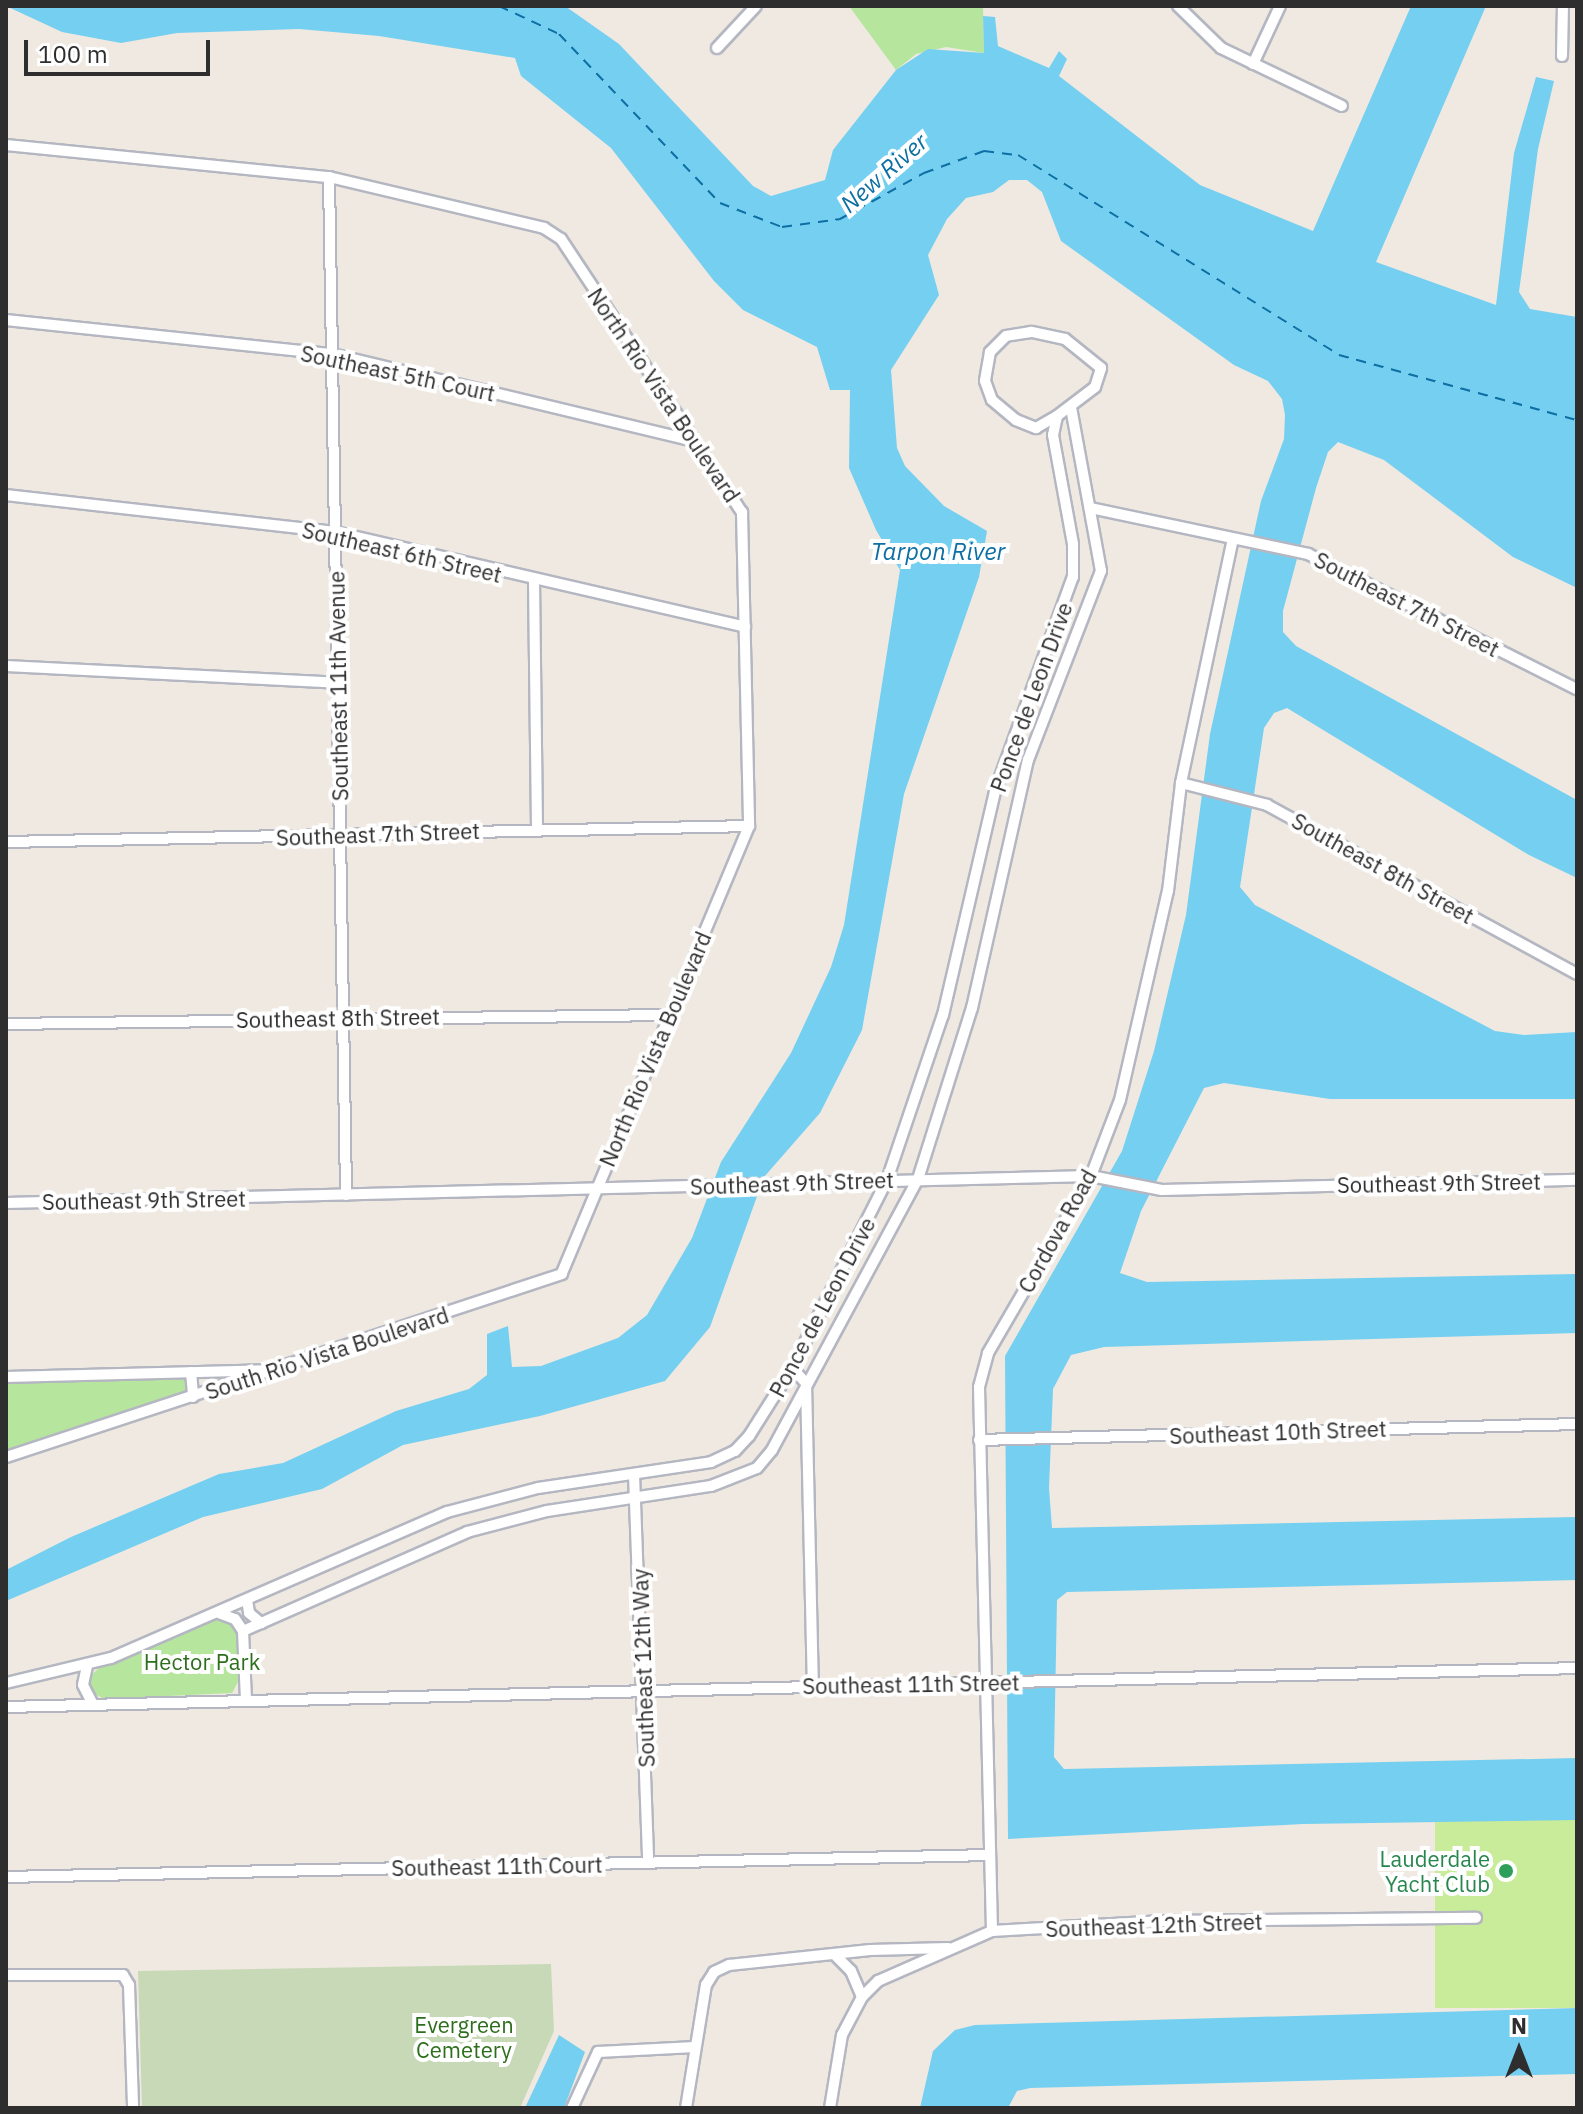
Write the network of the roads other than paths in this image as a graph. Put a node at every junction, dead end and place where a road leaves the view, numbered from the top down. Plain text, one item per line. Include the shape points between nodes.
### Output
1 (1178, 6) edge
2 (1280, 6) edge
3 (1563, 6) edge
4 (750, 8) edge
5 (717, 48) dead end
6 (1562, 56) dead end
7 (1253, 64) junction
8 (1342, 106) dead end
9 (6, 145) edge
10 (329, 177) junction
11 (6, 320) edge
12 (332, 354) junction
13 (1071, 407) junction
14 (1057, 416) junction
15 (691, 440) junction
16 (6, 495) edge
17 (1090, 508) junction
18 (335, 532) junction
19 (1233, 539) junction
20 (534, 581) junction
21 (745, 627) junction
22 (6, 666) edge
23 (338, 683) junction
24 (1577, 689) edge
25 (1181, 783) junction
26 (749, 826) junction
27 (537, 829) junction
28 (342, 835) junction
29 (6, 842) edge
30 (1577, 974) edge
31 (669, 1015) junction
32 (344, 1017) junction
33 (6, 1024) edge
34 (1091, 1176) junction
35 (918, 1179) junction
36 (887, 1180) junction
37 (1577, 1180) edge
38 (596, 1190) junction
39 (346, 1195) junction
40 (6, 1203) edge
41 (792, 1368) junction
42 (280, 1370) junction
43 (191, 1372) junction
44 (6, 1377) edge
45 (806, 1383) junction
46 (193, 1397) junction
47 (1577, 1424) edge
48 (979, 1440) junction
49 (6, 1457) edge
50 (634, 1474) junction
51 (635, 1499) junction
52 (247, 1600) junction
53 (219, 1613) junction
54 (261, 1623) junction
55 (243, 1631) junction
56 (87, 1666) junction
57 (1577, 1668) edge
58 (6, 1683) edge
59 (983, 1683) junction
60 (813, 1685) junction
61 (644, 1690) junction
62 (246, 1701) junction
63 (92, 1703) junction
64 (6, 1707) edge
65 (989, 1855) junction
66 (648, 1862) junction
67 (6, 1877) edge
68 (1476, 1918) dead end
69 (992, 1931) junction
70 (954, 1948) junction
71 (836, 1956) junction
72 (6, 1975) edge
73 (862, 1997) junction
74 (695, 2047) junction
75 (133, 2108) edge
76 (572, 2108) edge
77 (686, 2108) edge
78 (830, 2108) edge

1 - 7 street via 1221,48
2 - 7 street
3 - 6 street
4 - 5 street
7 - 8 street
9 - 10 street, North Rio Vista Boulevard
10 - 12 street, Southeast 11th Avenue
10 - 15 street, North Rio Vista Boulevard via 544,228 561,239
11 - 12 street, Southeast 5th Court
12 - 15 street, Southeast 5th Court
12 - 18 street, Southeast 11th Avenue
13 - 14 street
13 - 14 street via 1095,387 1101,368 1065,339 1031,332 1006,336 990,352 985,381 992,400 1036,428
13 - 17 street, Ponce de Leon Drive
14 - 36 street, Ponce de Leon Drive via 1053,435 1073,544 1073,577 996,788 943,1015
15 - 21 street, North Rio Vista Boulevard via 742,512
16 - 18 street, Southeast 6th Street
17 - 19 street, Southeast 7th Street
17 - 35 street, Ponce de Leon Drive via 1101,571 1028,760 972,1008
18 - 20 street, Southeast 6th Street
18 - 23 street, Southeast 11th Avenue
19 - 24 street, Southeast 7th Street via 1308,554
19 - 25 street, Cordova Road
20 - 21 street, Southeast 6th Street
20 - 27 street
21 - 26 street, North Rio Vista Boulevard
22 - 23 street
23 - 28 street, Southeast 11th Avenue
25 - 30 street, Southeast 8th Street via 1254,800
25 - 34 street, Cordova Road via 1168,891 1120,1100
26 - 27 street, Southeast 7th Street
26 - 31 street, North Rio Vista Boulevard
27 - 28 street, Southeast 7th Street
28 - 29 street, Southeast 7th Street
28 - 32 street, Southeast 11th Avenue
31 - 32 street, Southeast 8th Street
31 - 38 street, North Rio Vista Boulevard
32 - 33 street, Southeast 8th Street
32 - 39 street, Southeast 11th Avenue
34 - 35 street, Southeast 9th Street
34 - 37 street, Southeast 9th Street via 1162,1190
34 - 48 street, Cordova Road via 988,1353 979,1387
35 - 36 street, Southeast 9th Street
35 - 45 street, Ponce de Leon Drive
36 - 38 street, Southeast 9th Street
36 - 41 street, Ponce de Leon Drive
38 - 39 street, Southeast 9th Street
38 - 42 street, South Rio Vista Boulevard via 562,1274
39 - 40 street, Southeast 9th Street
41 - 45 street
41 - 50 street, Ponce de Leon Drive via 735,1451 711,1462
42 - 43 street
42 - 46 street, South Rio Vista Boulevard
43 - 44 street
43 - 46 street
45 - 51 street, Ponce de Leon Drive via 772,1450 757,1468 711,1486
45 - 60 street
46 - 49 street, South Rio Vista Boulevard
47 - 48 street, Southeast 10th Street
48 - 59 street, Cordova Road
50 - 51 street, Southeast 12th Way
50 - 52 street, Ponce de Leon Drive via 538,1488 447,1512
51 - 54 street, Ponce de Leon Drive via 547,1511 467,1532
51 - 61 street, Southeast 12th Way
52 - 53 street, Ponce de Leon Drive
52 - 54 street via 249,1613
53 - 55 street via 235,1619
53 - 56 street, Ponce de Leon Drive
54 - 55 street, Ponce de Leon Drive
55 - 62 street
56 - 58 street, Ponce de Leon Drive
56 - 63 street via 83,1685
57 - 59 street, Southeast 11th Street
59 - 60 street, Southeast 11th Street
59 - 65 street, Cordova Road
60 - 61 street, Southeast 11th Street
61 - 62 street, Southeast 11th Street
61 - 66 street, Southeast 12th Way
62 - 63 street, Southeast 11th Street
63 - 64 street, Southeast 11th Street
65 - 66 street, Southeast 11th Court
65 - 69 street, Cordova Road
66 - 67 street, Southeast 11th Court
68 - 69 street, Southeast 12th Street via 1164,1921
69 - 70 street, Southeast 12th Street
70 - 71 street, Southeast 12th Street
70 - 73 street via 878,1981
71 - 73 street via 851,1971
71 - 74 street, Southeast 12th Street via 729,1965 714,1972 706,1985
72 - 75 street via 123,1975 129,1985
73 - 78 street via 842,2035
74 - 76 street via 598,2052
74 - 77 street

